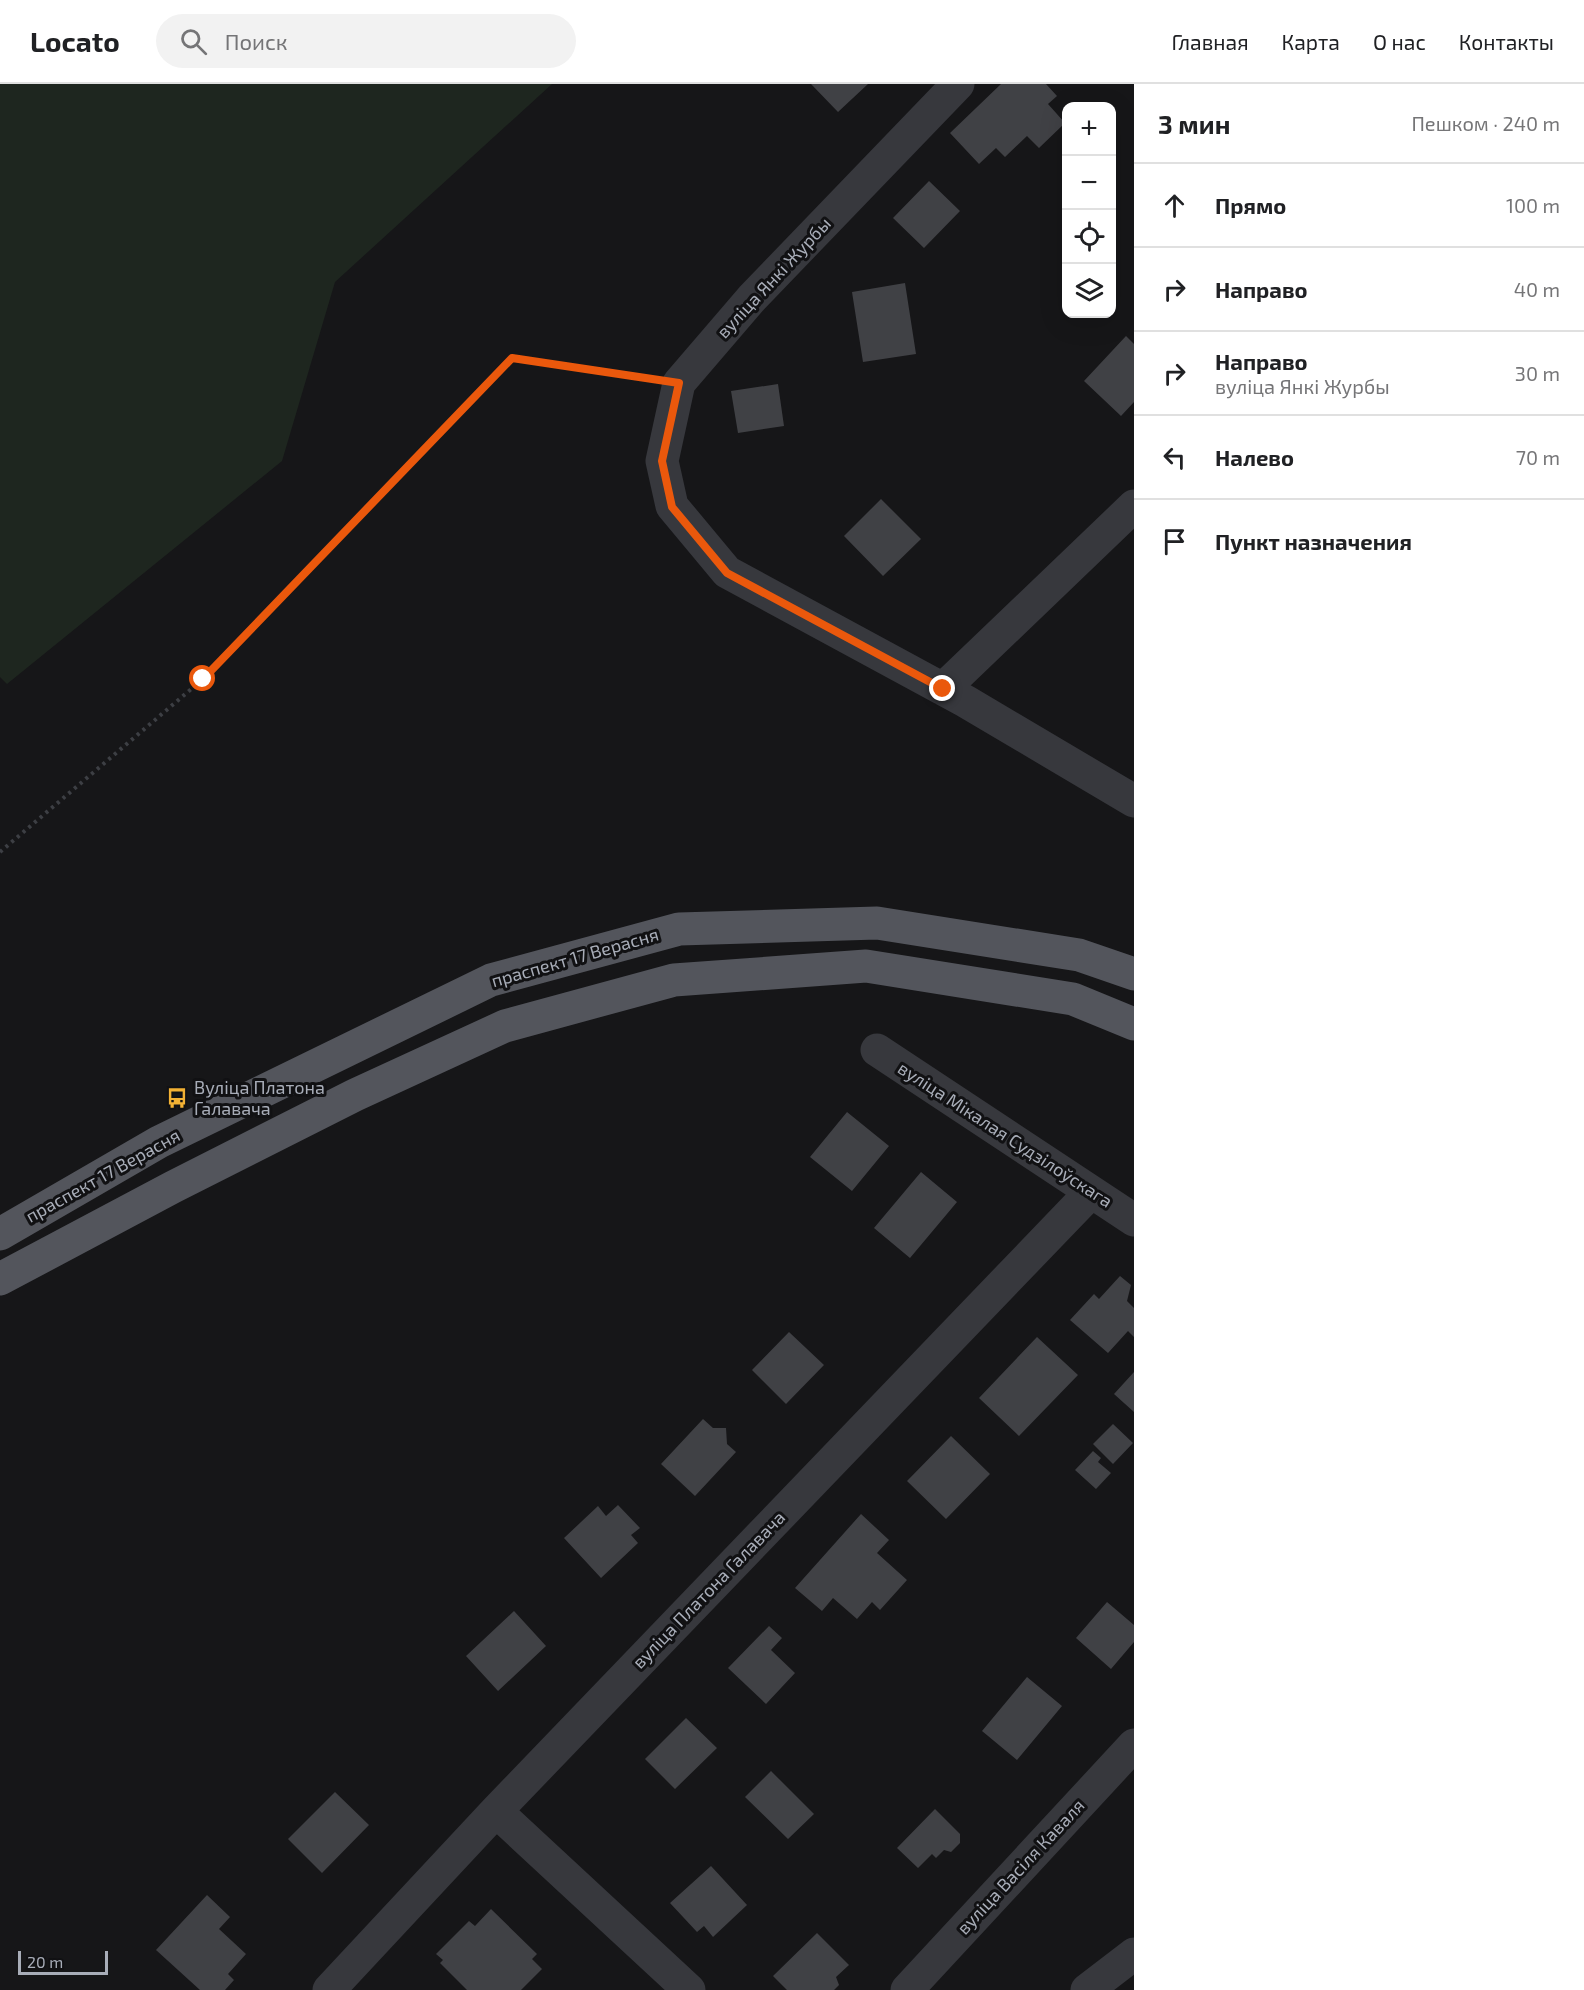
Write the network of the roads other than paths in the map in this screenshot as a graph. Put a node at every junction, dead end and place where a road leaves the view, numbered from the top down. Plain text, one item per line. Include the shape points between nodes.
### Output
1 (958, 84) edge
2 (1134, 506) edge
3 (943, 689) junction
4 (1134, 801) edge
5 (1134, 974) edge
6 (1134, 1024) edge
7 (877, 1050) dead end
8 (1091, 1192) junction
9 (1134, 1220) edge
10 (0, 1234) edge
11 (0, 1279) edge
12 (1134, 1745) edge
13 (496, 1811) junction
14 (1134, 1954) edge
15 (329, 1990) edge
16 (689, 1990) edge
17 (907, 1990) edge
18 (1087, 1990) edge

1 - 3 street, вуліца Янкі Журбы via 752,298 679,383 662,461 672,507 727,573
2 - 3 street
3 - 4 street
5 - 10 main road, праспект 17 Верасня via 1079,955 877,923 679,929 491,980 159,1142
6 - 11 main road via 1073,999 866,966 674,980 505,1026 355,1095
7 - 8 street, вуліца Мікалая Судзілоўскага
8 - 9 street, вуліца Мікалая Судзілоўскага
8 - 13 street, вуліца Платона Галавача
12 - 17 street, вуліца Васіля Каваля
13 - 15 street, вуліца Платона Галавача
13 - 16 street
14 - 18 street

